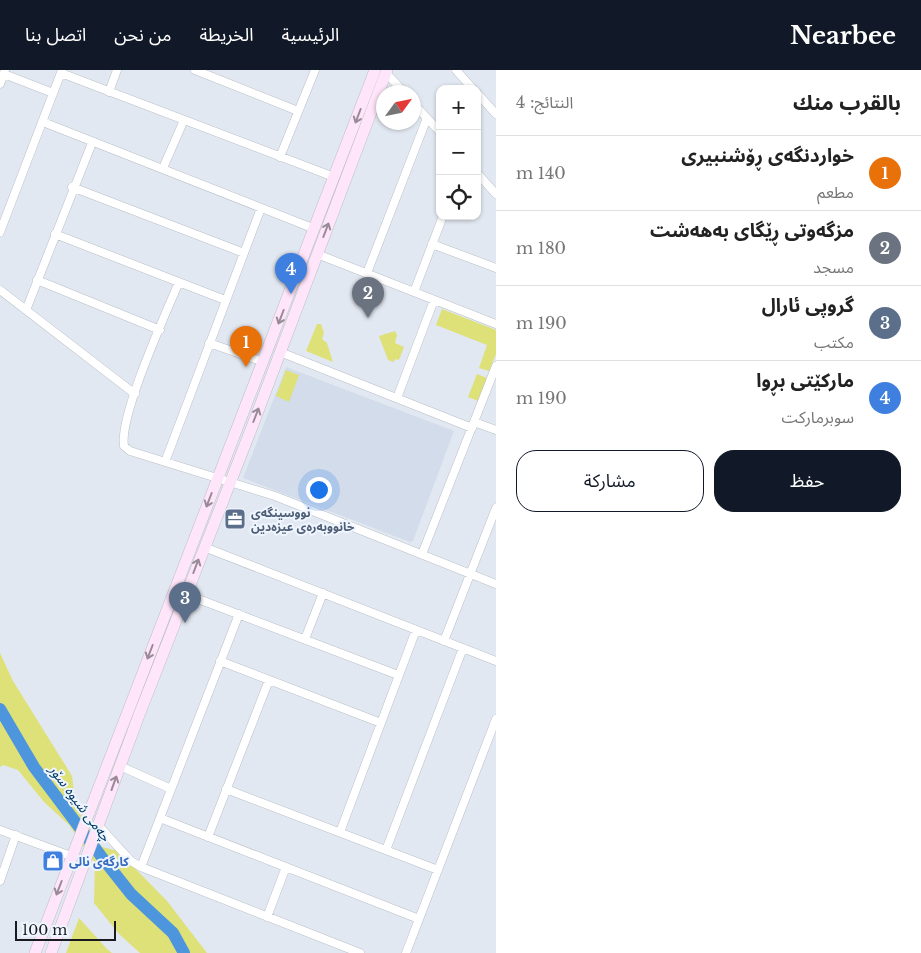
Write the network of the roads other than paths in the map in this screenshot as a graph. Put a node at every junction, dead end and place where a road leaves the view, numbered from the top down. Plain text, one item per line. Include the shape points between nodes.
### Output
1 (117, 70) edge
2 (195, 70) edge
3 (315, 70) edge
4 (456, 70) edge
5 (383, 71) edge
6 (5, 72) edge
7 (61, 72) edge
8 (0, 84) edge
9 (397, 85) edge
10 (469, 85) edge
11 (109, 92) junction
12 (53, 93) junction
13 (481, 97) edge
14 (298, 111) junction
15 (421, 111) edge
16 (496, 114) edge
17 (427, 118) junction
18 (184, 120) junction
19 (43, 122) junction
20 (438, 130) edge
21 (92, 143) junction
22 (280, 157) junction
23 (163, 168) junction
24 (478, 175) edge
25 (334, 177) junction
26 (72, 187) junction
27 (496, 194) edge
28 (261, 208) junction
29 (441, 220) edge
30 (315, 229) junction
31 (0, 232) edge
32 (54, 234) junction
33 (432, 244) junction
34 (244, 253) junction
35 (317, 254) junction
36 (496, 268) edge
37 (367, 273) junction
38 (37, 280) junction
39 (179, 282) junction
40 (0, 290) edge
41 (414, 292) junction
42 (225, 300) junction
43 (434, 300) junction
44 (26, 310) junction
45 (496, 324) edge
46 (160, 330) junction
47 (208, 343) junction
48 (280, 352) junction
49 (264, 362) junction
50 (496, 366) edge
51 (494, 376) edge
52 (135, 394) junction
53 (397, 398) junction
54 (473, 425) junction
55 (496, 430) edge
56 (165, 462) junction
57 (218, 477) junction
58 (230, 482) junction
59 (496, 508) edge
60 (492, 528) edge
61 (204, 547) junction
62 (422, 554) junction
63 (470, 574) junction
64 (496, 584) edge
65 (323, 593) junction
66 (185, 594) junction
67 (238, 614) junction
68 (416, 630) junction
69 (304, 639) junction
70 (444, 642) junction
71 (463, 648) junction
72 (496, 661) edge
73 (220, 662) junction
74 (398, 675) junction
75 (269, 680) junction
76 (496, 719) edge
77 (381, 723) junction
78 (120, 766) junction
79 (171, 788) junction
80 (226, 789) junction
81 (160, 818) junction
82 (98, 827) junction
83 (0, 830) edge
84 (340, 832) junction
85 (16, 835) junction
86 (208, 837) junction
87 (386, 850) junction
88 (71, 856) junction
89 (141, 867) junction
90 (286, 867) junction
91 (438, 870) junction
92 (0, 881) edge
93 (267, 917) junction
94 (419, 919) junction
95 (35, 953) edge
96 (51, 953) edge
97 (360, 953) edge
98 (406, 953) edge

1 - 11 street
2 - 14 street
3 - 14 street
4 - 10 street
5 - 9 street
5 -> 25 main road
35 -> 5 main road
6 - 8 street
6 - 12 street
7 - 11 street
7 - 12 street
11 - 18 street
12 - 19 street
13 - 16 street
14 - 22 street
15 - 17 street
17 - 20 street
17 - 37 street
18 - 22 street
18 - 23 street
19 - 21 street
19 - 31 street
21 - 23 street
21 - 26 street
22 - 25 street
23 - 28 street
24 - 27 street
25 - 30 main road
26 - 32 street
26 - 34 street
28 - 30 street
28 - 34 street
29 - 33 street
30 -> 49 main road
32 - 38 street
32 - 39 street
33 - 36 street
33 - 41 street
34 - 42 street
35 - 37 street
35 - 48 main road
37 - 41 street
38 - 44 street
38 - 46 street
39 - 42 street
39 - 46 street
40 - 44 street
41 - 43 street
42 - 47 street
43 - 45 street
43 - 53 street
44 - 52 street
46 - 52 street
47 - 49 street
47 - 56 street
48 - 53 street
58 -> 48 main road
49 - 57 main road
50 - 51 street
51 - 54 street
52 - 56 street via 123,438 124,446
53 - 54 street
54 - 55 street
54 - 62 street
56 - 57 street
57 - 58 street
57 -> 88 main road
58 - 61 main road
58 - 62 street via 275,496
59 - 60 street
60 - 63 street
61 - 65 street
66 -> 61 main road
62 - 63 street
63 - 64 street
63 - 70 street
65 - 68 street
65 - 69 street
66 - 67 street
66 - 78 main road
67 - 69 street
67 - 73 street
68 - 70 street
68 - 74 street
69 - 74 street
70 - 71 street
71 - 72 street
71 - 87 street
73 - 75 street
73 - 79 street
74 - 77 street
75 - 77 street
75 - 80 street
76 - 91 street
77 - 84 street
78 - 79 street
82 -> 78 main road
79 - 81 street
80 - 84 street
80 - 86 street
81 - 86 street
81 - 89 street
82 - 89 street
82 - 96 main road
83 - 85 street
84 - 87 street
85 - 88 street
85 - 92 street
86 - 90 street
87 - 91 street
88 -> 95 main road
89 - 93 street
90 - 93 street
90 - 94 street
91 - 94 street
93 - 97 street
94 - 98 street

